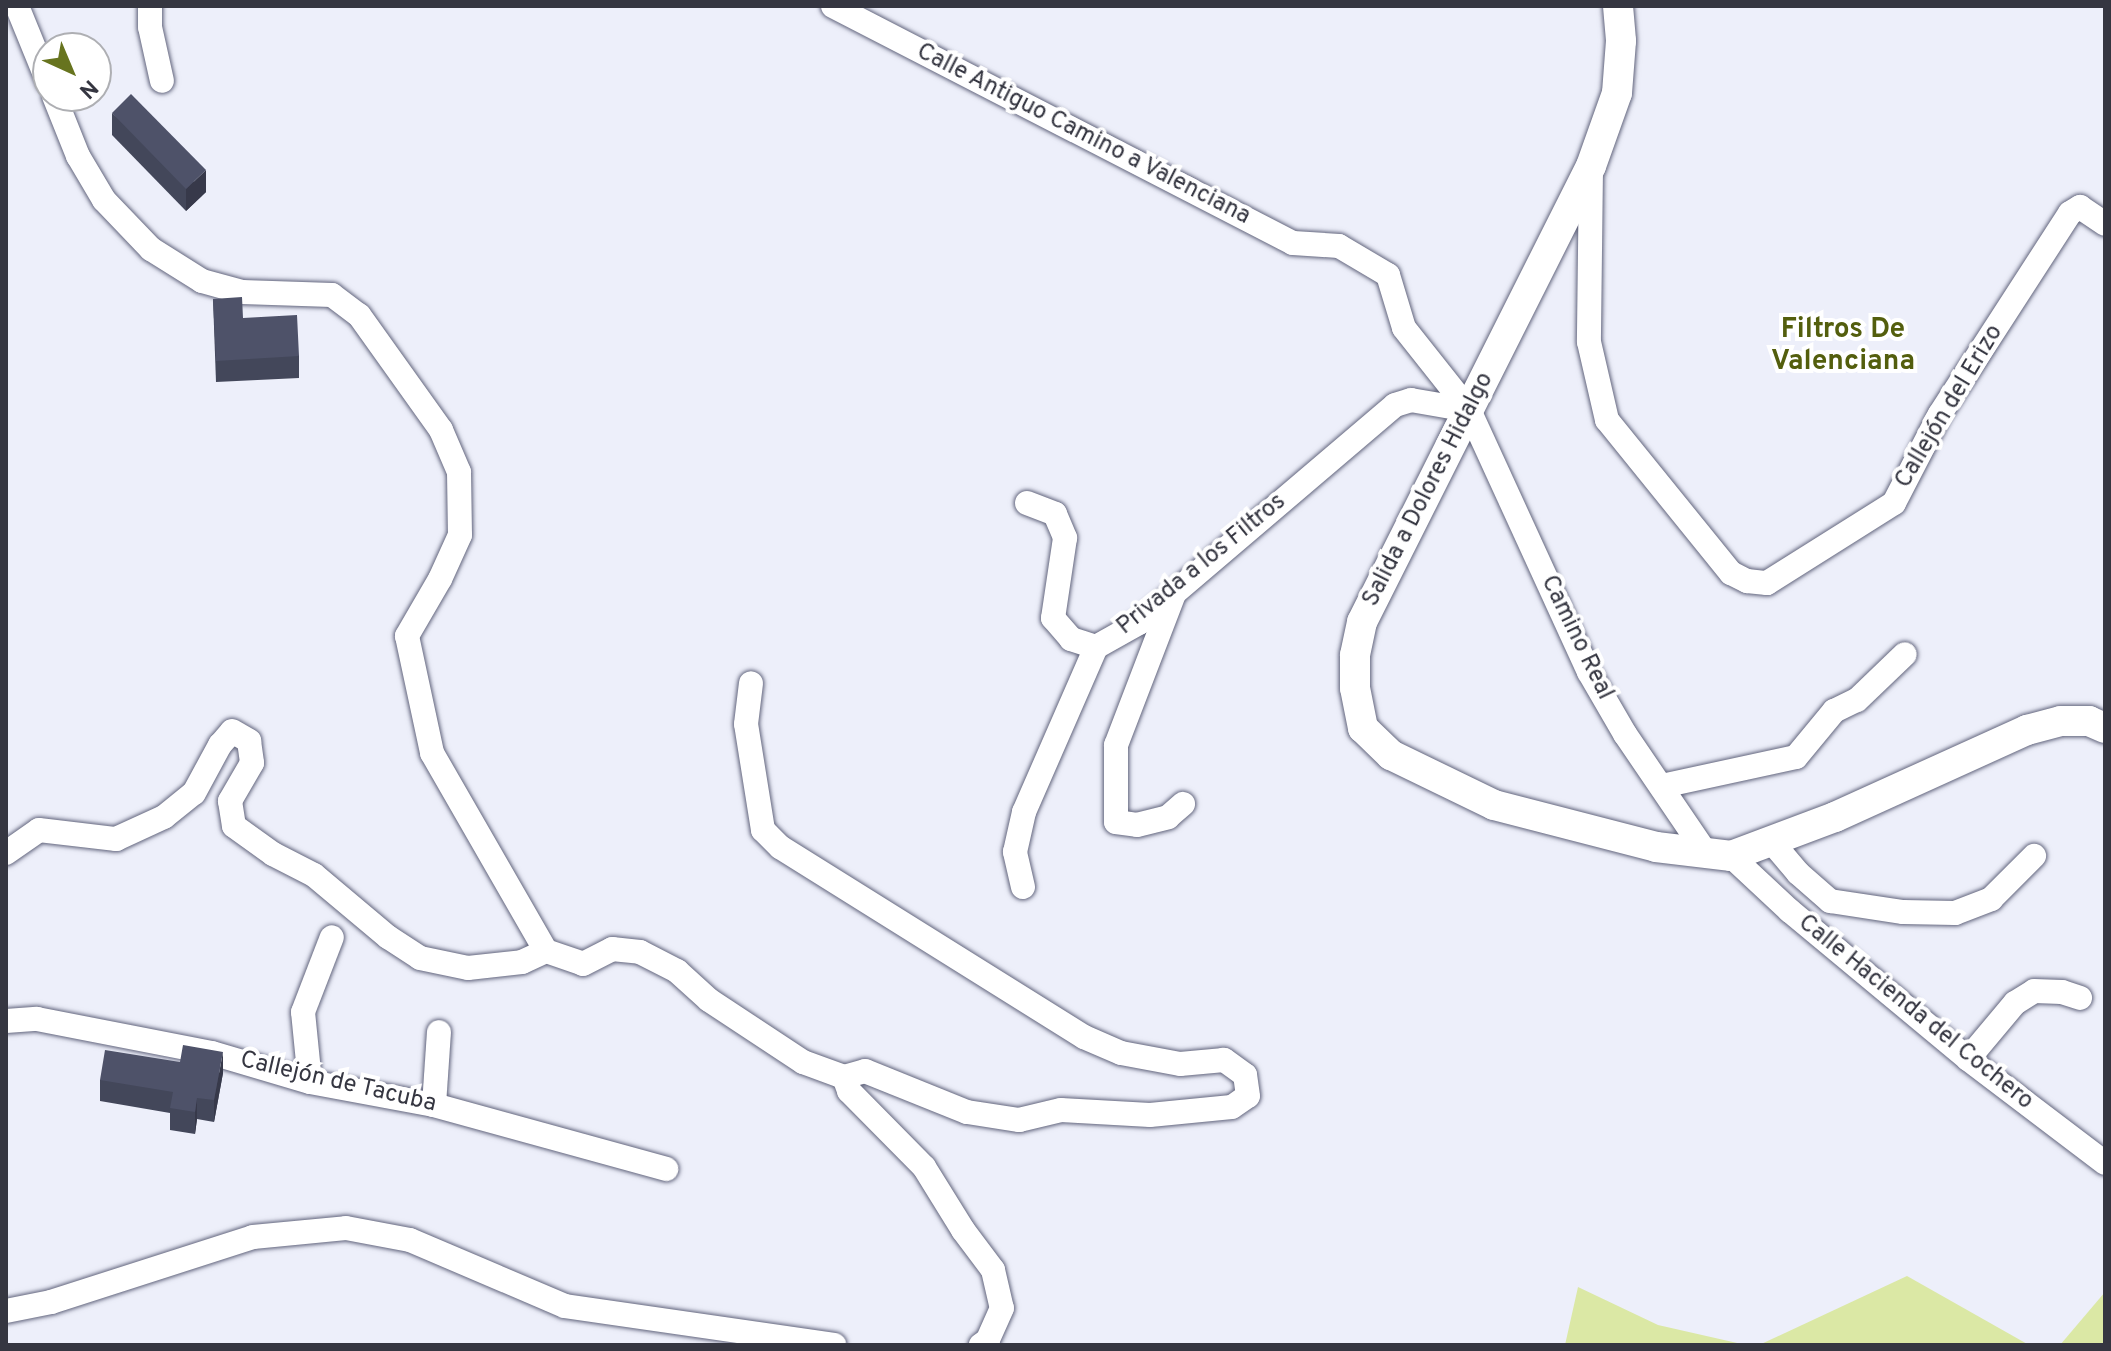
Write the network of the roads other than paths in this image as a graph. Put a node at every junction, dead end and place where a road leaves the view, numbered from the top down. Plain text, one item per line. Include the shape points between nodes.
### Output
1 (17, 6) edge
2 (150, 6) edge
3 (833, 6) edge
4 (1618, 6) edge
5 (32, 43) edge
6 (162, 81) dead end
7 (60, 112) edge
8 (1591, 166) junction
9 (2105, 224) edge
10 (1469, 410) junction
11 (1027, 503) dead end
12 (1175, 591) junction
13 (1096, 647) junction
14 (1905, 654) dead end
15 (751, 683) dead end
16 (2105, 728) edge
17 (1662, 786) junction
18 (1183, 804) dead end
19 (1771, 841) junction
20 (6, 853) edge
21 (1718, 855) junction
22 (2034, 856) dead end
23 (1023, 887) dead end
24 (332, 937) dead end
25 (546, 951) junction
26 (2080, 998) dead end
27 (6, 1021) edge
28 (439, 1032) dead end
29 (1968, 1059) junction
30 (844, 1077) junction
31 (310, 1082) junction
32 (434, 1105) junction
33 (2105, 1163) edge
34 (666, 1169) dead end
35 (6, 1311) edge
36 (834, 1345) edge
37 (981, 1345) edge

1 - 5 street
2 - 6 street
3 - 10 street, Calle Antiguo Camino a Valenciana via 1293,243 1339,246 1388,275 1404,328
4 - 8 main road, Salida a Dolores Hidalgo via 1617,93
7 - 25 street via 104,200 151,249 202,281 242,292 332,295 359,315 441,430 459,472 460,535 407,636 432,753
8 - 9 street, Callejón del Erizo via 1589,342 1607,420 1731,573 1747,581 1767,583 1894,503 1940,414 2070,213 2080,207
8 - 10 main road, Salida a Dolores Hidalgo
10 - 12 street, Privada a los Filtros via 1411,400 1395,405
10 - 17 street, Camino Real via 1589,672
10 - 21 main road, Salida a Dolores Hidalgo via 1362,622 1355,688 1363,728 1391,755 1494,805 1656,847
11 - 13 street, Privada a los Filtros via 1055,514 1065,538 1053,618 1071,639
12 - 13 street, Privada a los Filtros via 1139,623
12 - 18 street via 1116,745 1116,822 1137,825 1168,817
13 - 23 street via 1024,812 1015,852
14 - 17 street via 1857,700 1834,711 1796,757
15 - 30 street via 746,724 763,830 780,847 1084,1037 1121,1053 1180,1064 1224,1060 1245,1075 1248,1096 1232,1107 1150,1115 1061,1110 1019,1120 967,1112 865,1071
16 - 19 main road, Salida a Dolores Hidalgo via 2089,721 2061,721 2027,730
17 - 21 street, Camino Real
19 - 21 main road, Salida a Dolores Hidalgo
19 - 22 street via 1830,901 1903,912 1955,913 1991,899
20 - 25 street via 39,830 116,839 164,817 194,793 232,731 249,741 252,763 230,801 234,826 314,875 388,937 420,958 468,968 522,962
21 - 29 street, Calle Hacienda del Cochero
24 - 31 street via 303,1012
25 - 30 street via 583,964 612,949 640,952 677,971 709,1000 803,1062
26 - 29 street via 2034,991 2015,1003
27 - 31 street, Callejón de Tacuba via 37,1019 197,1050
28 - 32 street
29 - 33 street, Calle Hacienda del Cochero
30 - 37 street via 849,1091 924,1167 993,1270 1002,1308
31 - 32 street, Callejón de Tacuba
32 - 34 street, Callejón de Tacuba
35 - 36 street via 51,1302 253,1237 346,1228 410,1240 565,1306

